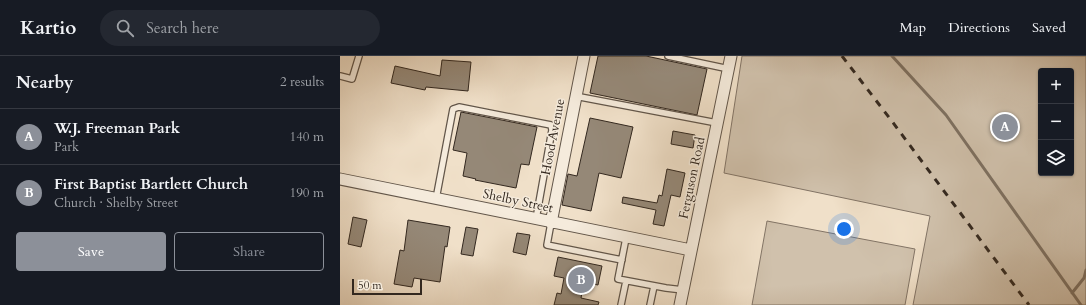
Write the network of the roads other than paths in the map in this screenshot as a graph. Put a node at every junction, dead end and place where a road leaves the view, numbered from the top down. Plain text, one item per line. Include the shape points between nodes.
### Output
1 (360, 56) edge
2 (584, 56) edge
3 (668, 56) edge
4 (731, 56) edge
5 (729, 69) junction
6 (340, 76) edge
7 (575, 96) junction
8 (718, 123) junction
9 (340, 179) edge
10 (436, 199) junction
11 (536, 219) junction
12 (550, 223) junction
13 (626, 238) junction
14 (691, 250) junction
15 (622, 260) junction
16 (626, 280) junction
17 (654, 286) junction
18 (683, 290) junction
19 (621, 305) edge
20 (650, 305) edge
21 (680, 305) edge

1 - 6 lane via 352,79
2 - 7 street, Hood Avenue
3 - 5 lane
4 - 5 street, Ferguson Road
5 - 8 street, Ferguson Road
7 - 8 lane
7 - 12 street, Hood Avenue
8 - 14 street, Ferguson Road
9 - 10 street, Shelby Street
10 - 11 street, Shelby Street
10 - 11 lane via 453,109 459,107 551,125
11 - 12 street, Shelby Street
12 - 13 street, Shelby Street
12 - 15 lane via 547,245
13 - 14 street, Shelby Street
13 - 15 lane
14 - 18 street, Ferguson Road
15 - 16 lane via 618,279
16 - 17 lane
16 - 19 lane
17 - 18 lane
17 - 20 lane
18 - 21 street, Ferguson Road

